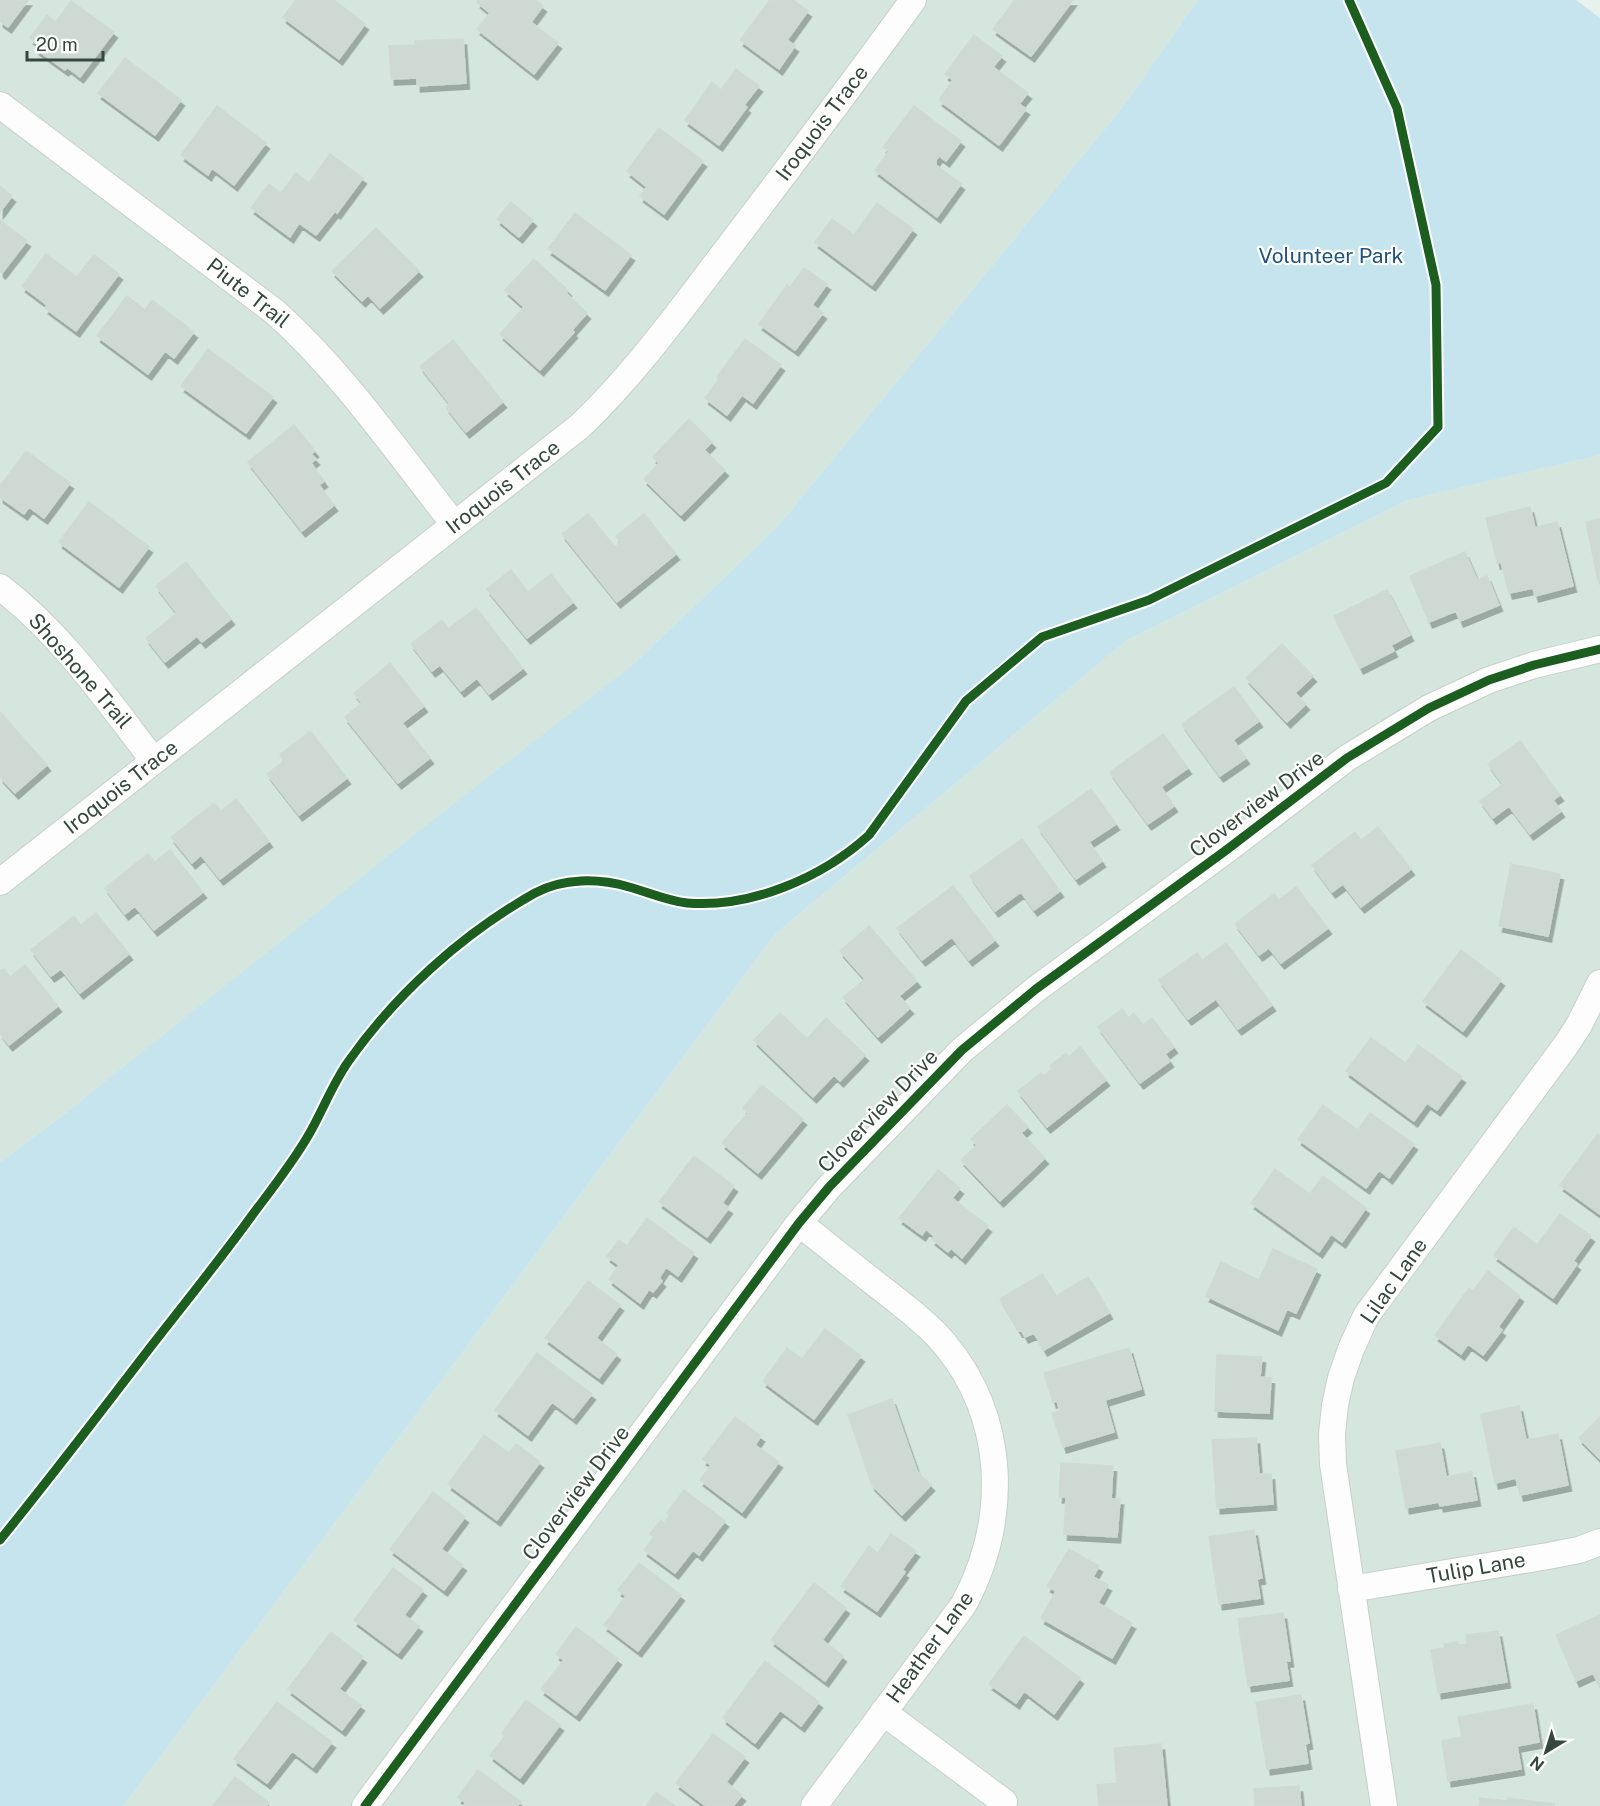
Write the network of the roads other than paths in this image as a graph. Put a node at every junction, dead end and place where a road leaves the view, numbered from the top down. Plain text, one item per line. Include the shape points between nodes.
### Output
1 (913, 0) edge
2 (0, 105) edge
3 (454, 524) junction
4 (0, 587) edge
5 (1600, 652) edge
6 (154, 761) junction
7 (0, 882) edge
8 (1600, 983) edge
9 (799, 1223) junction
10 (1600, 1542) edge
11 (1351, 1589) junction
12 (883, 1712) junction
13 (1004, 1802) dead end
14 (365, 1806) edge
15 (814, 1806) edge
16 (1384, 1806) edge

1 - 3 street, Iroquois Trace via 624,381 580,426
2 - 3 street, Piute Trail via 275,312 305,339
3 - 6 street, Iroquois Trace
4 - 6 street, Shoshone Trail via 64,646
5 - 9 street, Cloverview Drive via 1534,665 1489,680 1429,708 1347,758 1036,989 962,1050
6 - 7 street, Iroquois Trace
8 - 11 street, Lilac Lane via 1566,1045 1366,1316 1351,1349 1337,1396 1332,1434
9 - 12 street, Heather Lane via 924,1322 944,1343 977,1396 993,1459 994,1518 976,1582
9 - 14 street, Cloverview Drive
10 - 11 street, Tulip Lane via 1548,1556
11 - 16 street, Lilac Lane
12 - 13 street
12 - 15 street, Heather Lane

